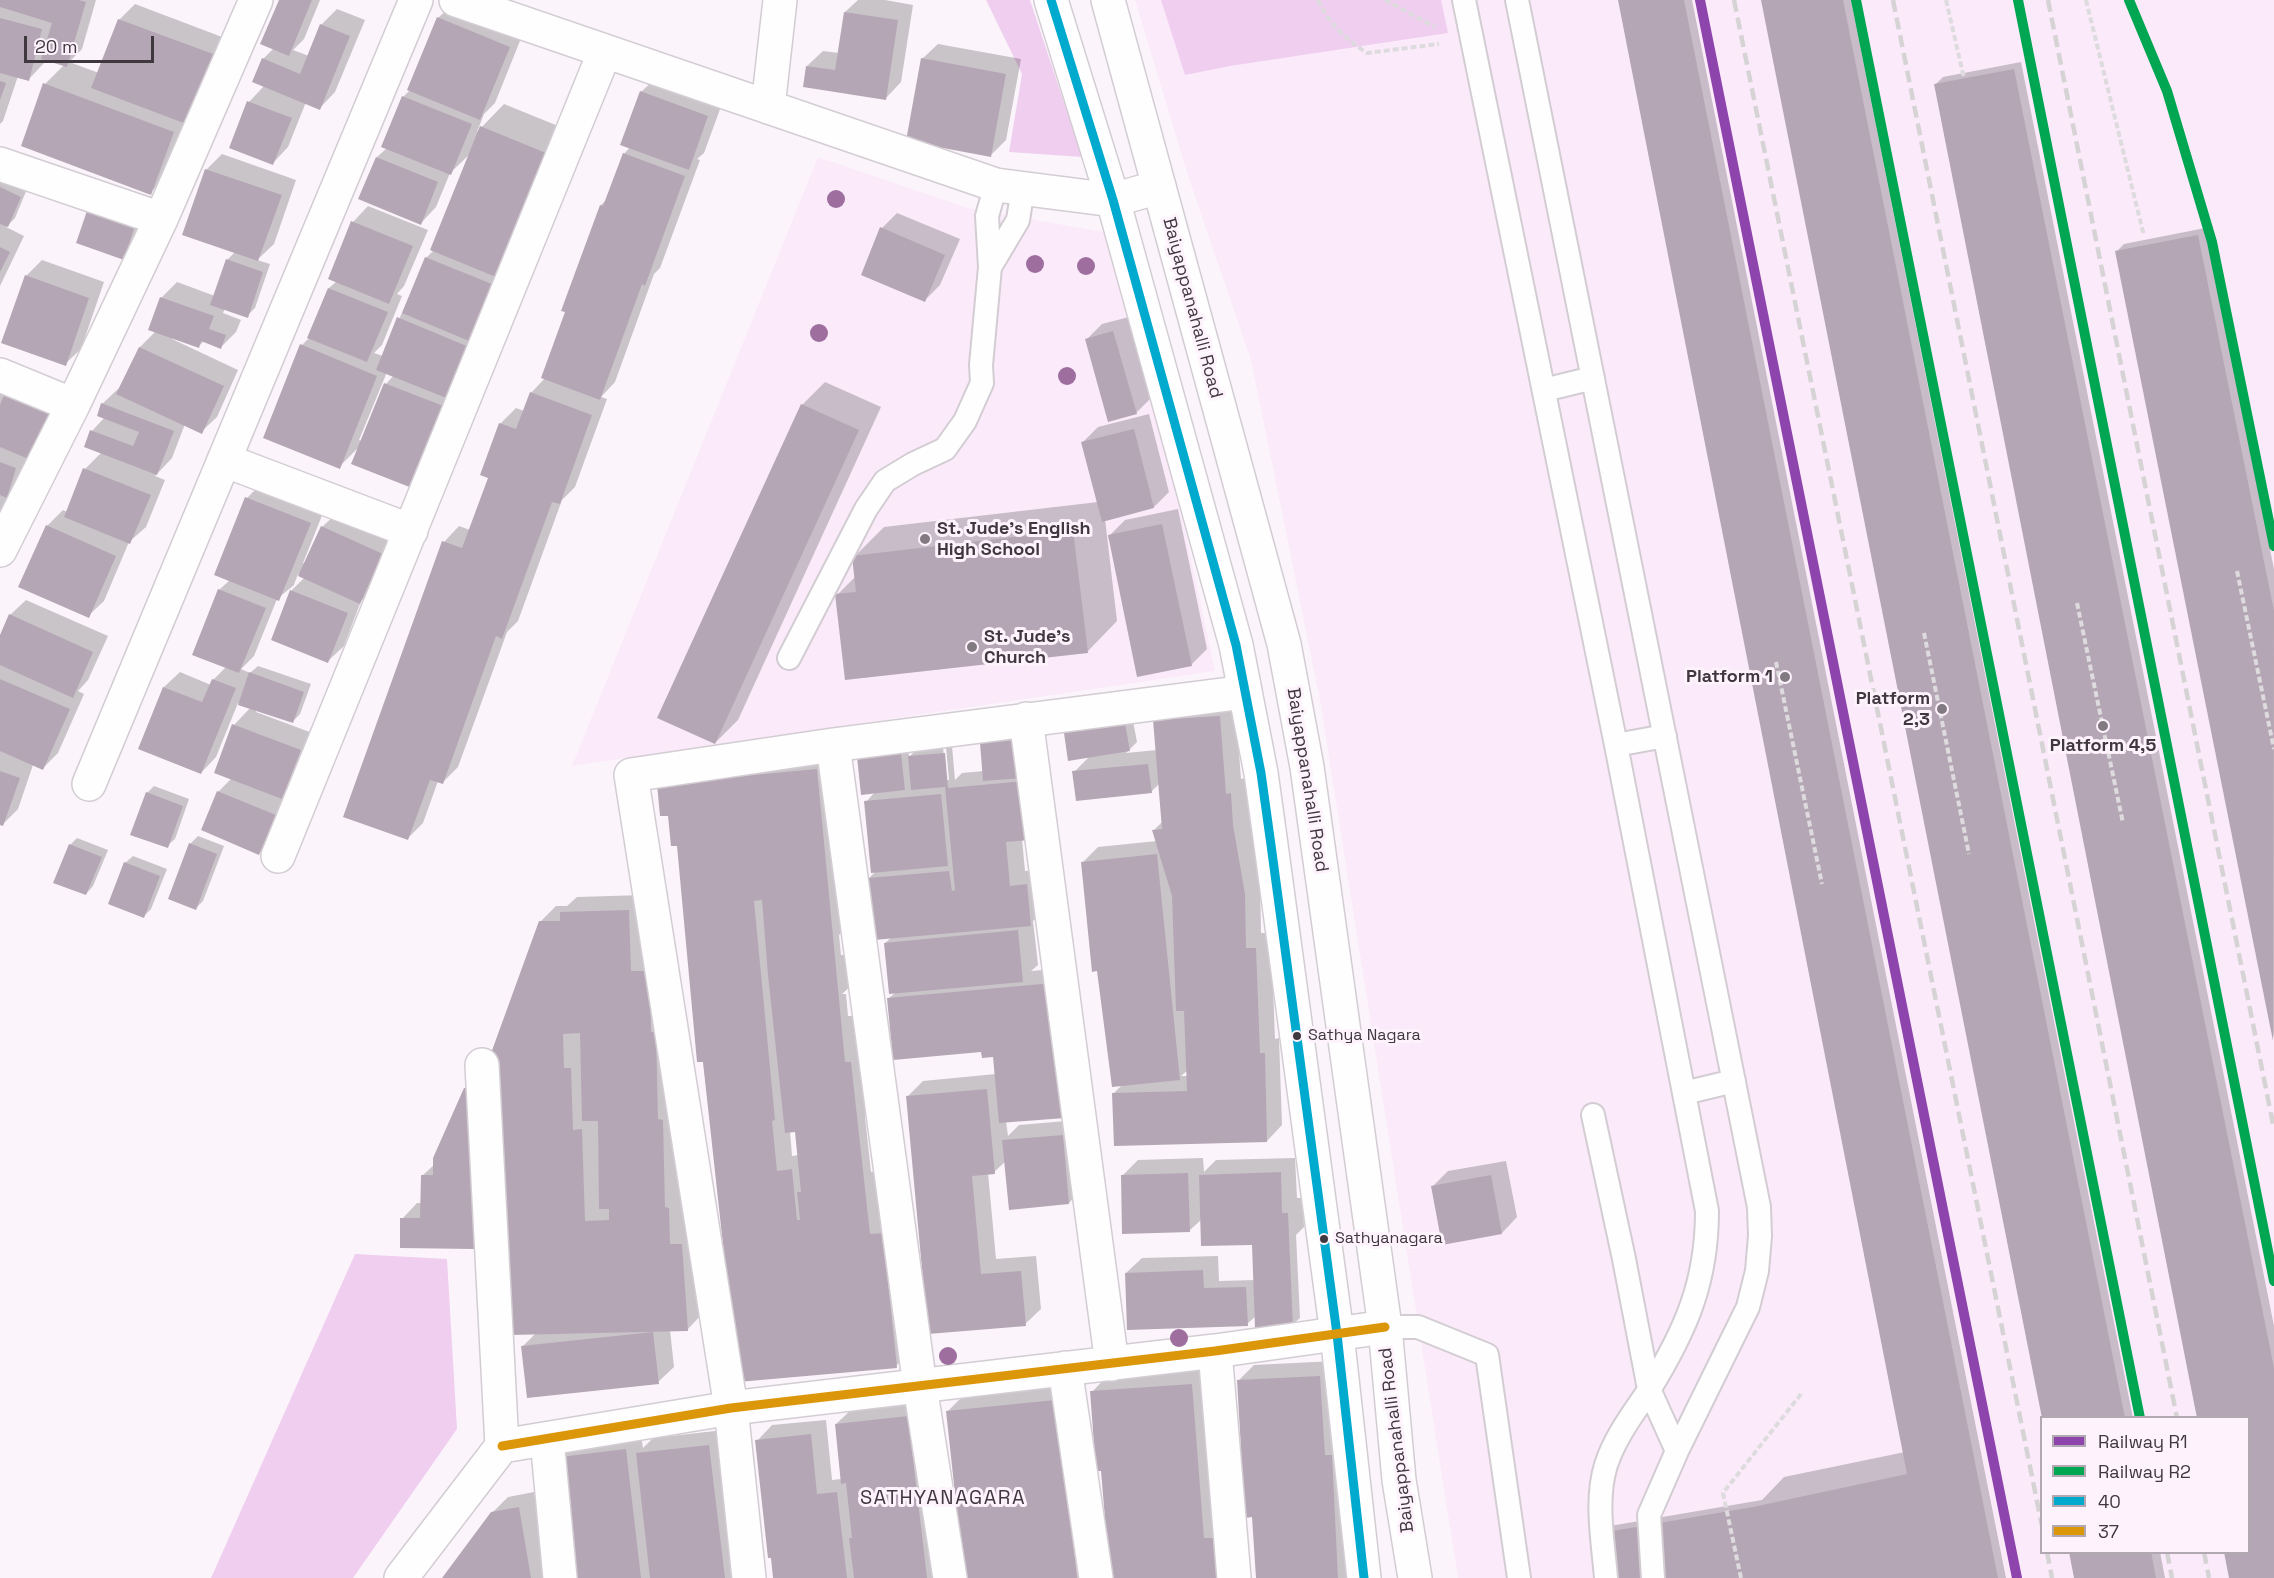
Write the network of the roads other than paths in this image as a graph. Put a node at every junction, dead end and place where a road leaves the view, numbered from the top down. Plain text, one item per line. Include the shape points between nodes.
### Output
1 (256, 0) edge
2 (416, 0) edge
3 (456, 0) edge
4 (780, 0) edge
5 (1051, 0) edge
6 (1108, 0) edge
7 (1464, 0) edge
8 (1516, 0) edge
9 (528, 12) edge
10 (605, 51) junction
11 (768, 107) junction
12 (0, 164) edge
13 (1010, 187) junction
14 (1159, 187) junction
15 (1113, 200) junction
16 (161, 219) junction
17 (0, 375) edge
18 (1593, 378) junction
19 (1544, 390) junction
20 (73, 405) junction
21 (224, 460) junction
22 (411, 531) junction
23 (0, 550) edge
24 (789, 658) dead end
25 (1245, 692) junction
26 (1026, 719) junction
27 (1665, 736) junction
28 (833, 745) junction
29 (1616, 745) junction
30 (89, 783) dead end
31 (278, 856) dead end
32 (482, 1065) dead end
33 (1734, 1081) junction
34 (1684, 1093) junction
35 (1593, 1115) dead end
36 (1385, 1327) junction
37 (1336, 1334) junction
38 (1215, 1352) junction
39 (1112, 1364) junction
40 (1065, 1368) junction
41 (920, 1386) junction
42 (1649, 1389) junction
43 (731, 1408) junction
44 (547, 1439) junction
45 (502, 1446) junction
46 (1677, 1451) junction
47 (401, 1578) edge
48 (560, 1578) edge
49 (749, 1578) edge
50 (950, 1578) edge
51 (1096, 1578) edge
52 (1234, 1578) edge
53 (1364, 1578) edge
54 (1415, 1578) edge
55 (1519, 1578) edge
56 (1606, 1578) edge
57 (1653, 1578) edge

1 - 16 street
2 - 21 street
3 - 9 street
4 - 11 street
5 - 15 street
6 - 14 street, Baiyappanahalli Road
7 - 19 lane via 1468,45
8 - 18 lane
9 - 10 street
10 - 11 street
10 - 22 street
11 - 13 street
12 - 16 street
13 - 15 street
13 - 24 lane via 1017,220 990,267 982,382 964,421 945,449 885,481 866,509
14 - 15 street
14 - 36 street, Baiyappanahalli Road via 1284,644 1307,767
15 - 25 street via 1236,645
16 - 20 street
17 - 20 street
18 - 19 lane
18 - 27 lane
19 - 29 lane
20 - 23 street
21 - 22 street
21 - 30 street
22 - 31 street
25 - 26 street
25 - 37 street via 1264,794
26 - 28 street
26 - 39 street
27 - 29 lane
27 - 33 lane
28 - 41 street
28 - 43 street via 631,776
29 - 34 lane
32 - 45 street
33 - 34 lane
33 - 46 lane via 1759,1207 1757,1271 1748,1307
34 - 42 lane via 1707,1211 1705,1257 1676,1344
35 - 42 lane
36 - 37 street
36 - 54 street, Baiyappanahalli Road via 1399,1480
36 - 55 lane via 1418,1327 1487,1355
37 - 38 street
37 - 53 street
38 - 39 street
38 - 52 street
39 - 40 street
40 - 41 street
40 - 51 street
41 - 43 street
41 - 50 street
42 - 46 lane
42 - 56 lane via 1620,1432 1606,1465 1600,1501
43 - 44 street
43 - 49 street
44 - 45 street
44 - 48 street
45 - 47 street
46 - 57 lane via 1649,1515

